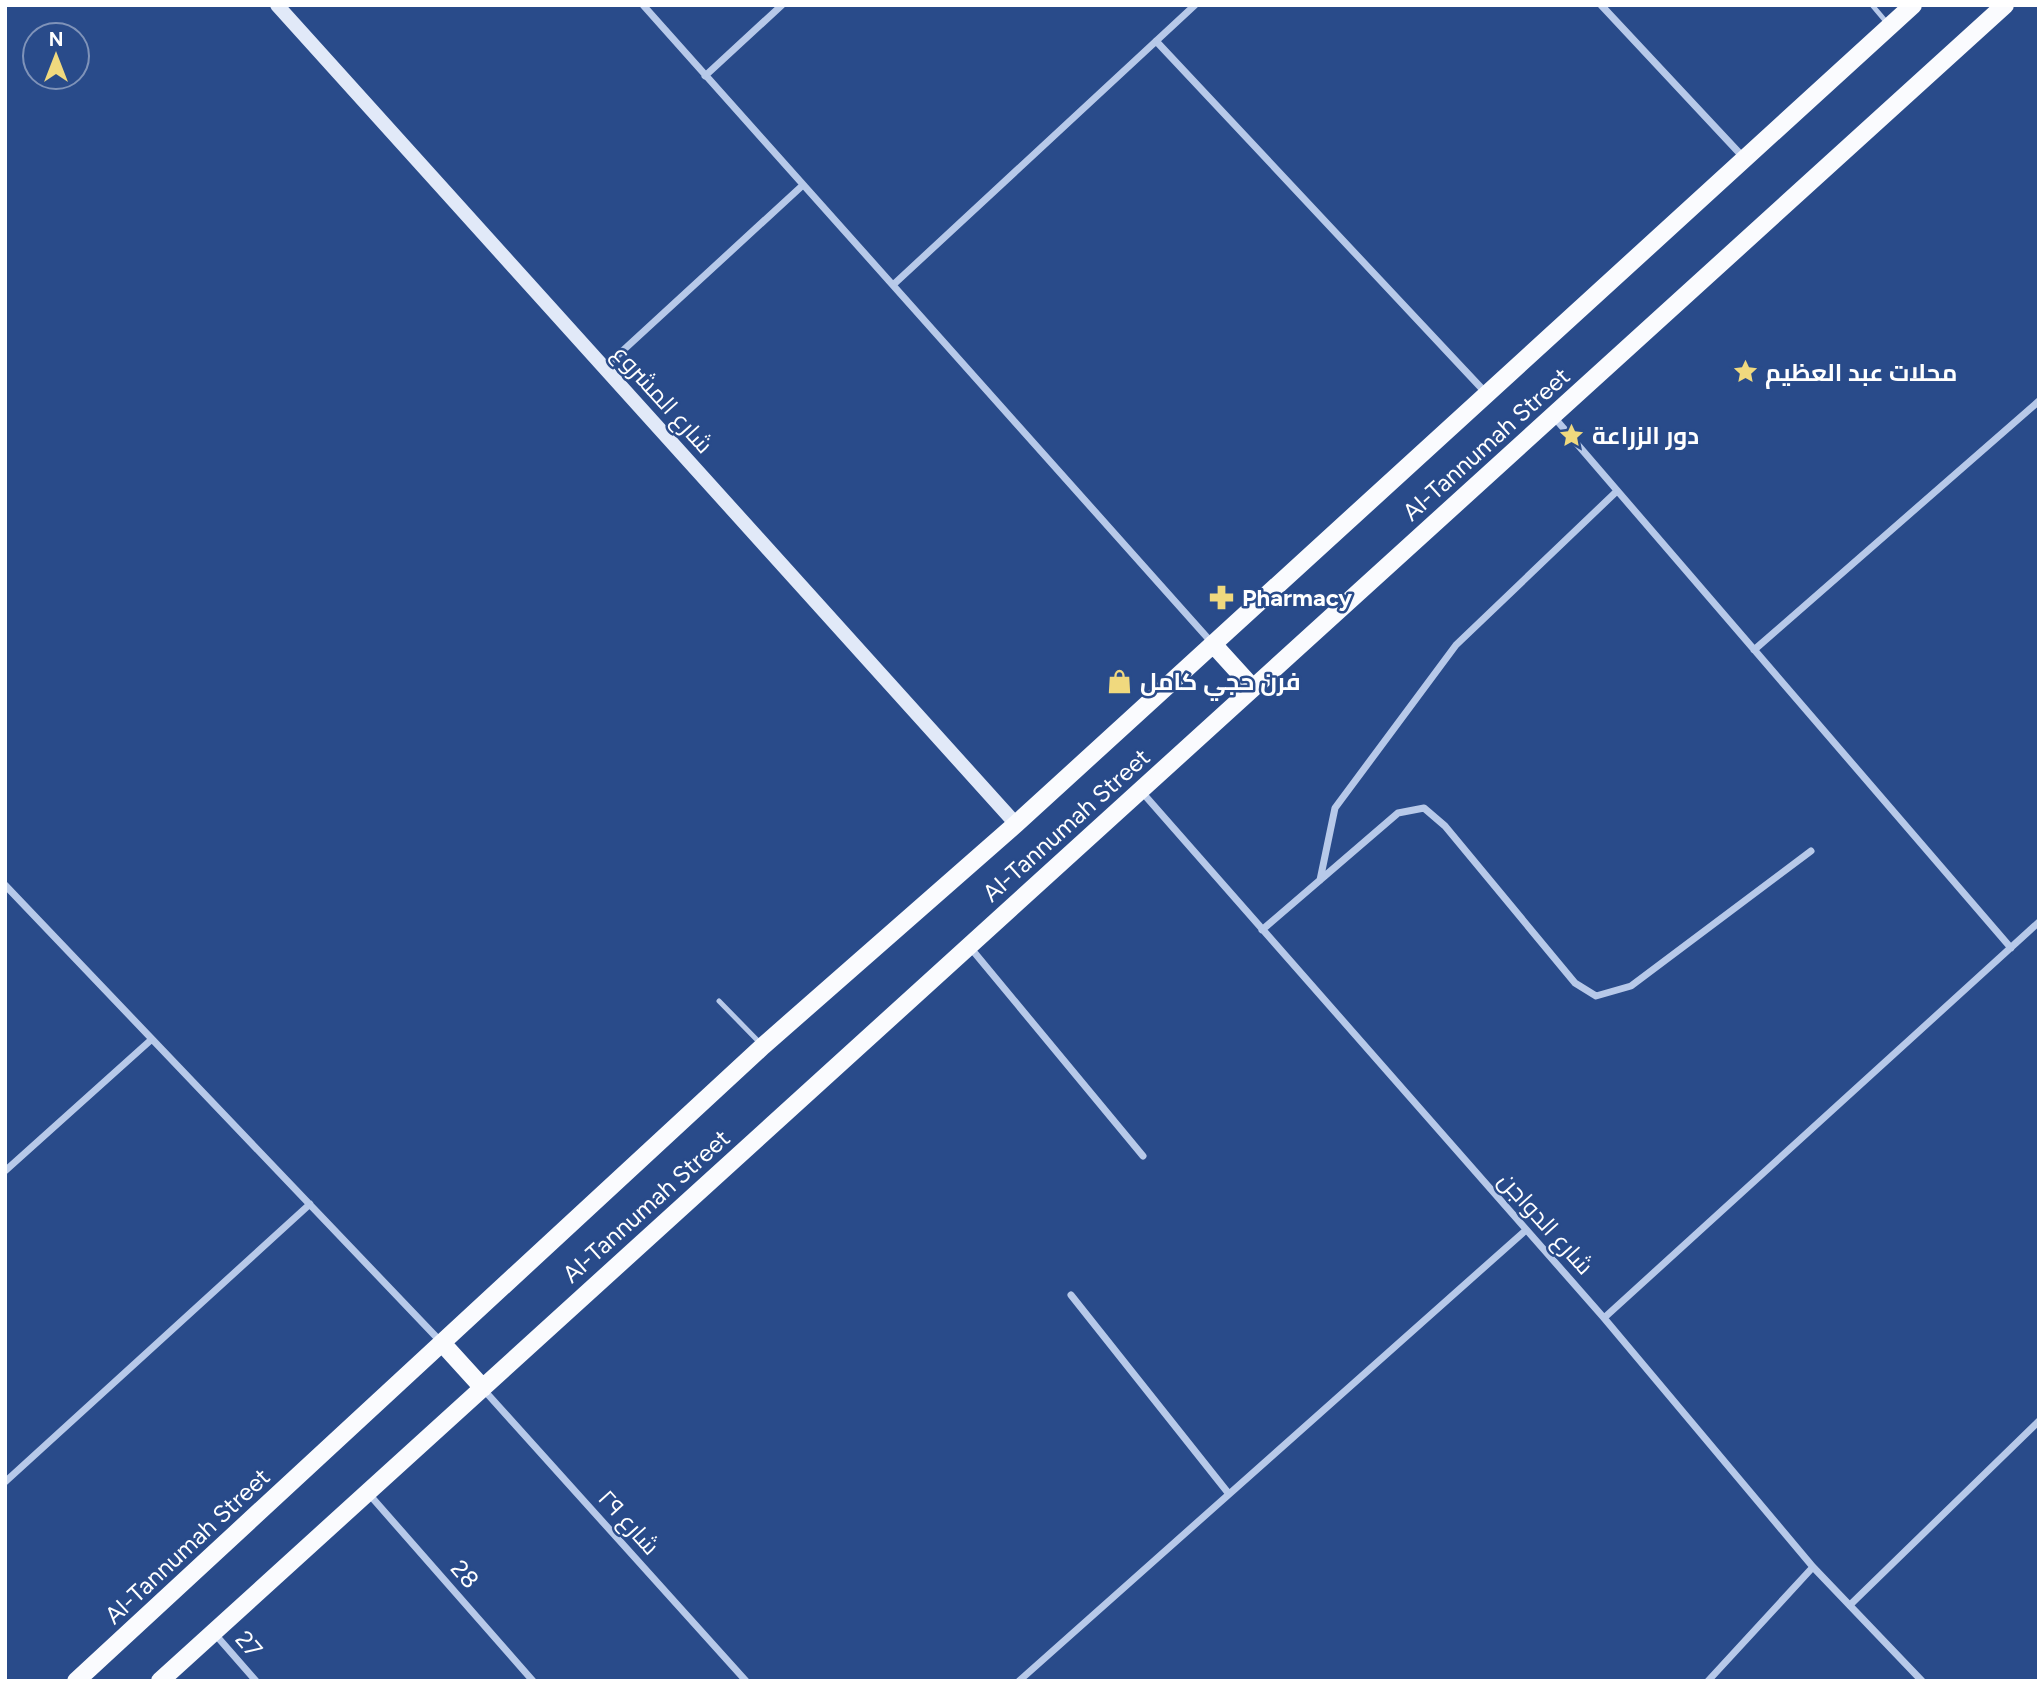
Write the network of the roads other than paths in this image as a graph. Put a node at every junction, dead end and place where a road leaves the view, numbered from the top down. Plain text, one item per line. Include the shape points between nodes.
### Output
1 (277, 5) edge
2 (643, 5) edge
3 (782, 5) edge
4 (1195, 5) edge
5 (1601, 5) edge
6 (1872, 5) edge
7 (1913, 5) edge
8 (2005, 5) edge
9 (1890, 27) junction
10 (1156, 41) junction
11 (705, 76) junction
12 (1745, 159) junction
13 (803, 185) junction
14 (893, 285) junction
15 (604, 368) junction
16 (1487, 394) junction
17 (2039, 401) edge
18 (1553, 416) junction
19 (1617, 491) junction
20 (1213, 644) junction
21 (1754, 650) junction
22 (1253, 688) junction
23 (1140, 790) junction
24 (1016, 824) junction
25 (1811, 851) dead end
26 (1319, 881) junction
27 (5, 885) edge
28 (2039, 922) edge
29 (1262, 930) junction
30 (969, 946) junction
31 (2011, 948) junction
32 (719, 1001) dead end
33 (152, 1039) junction
34 (763, 1046) junction
35 (1143, 1156) dead end
36 (5, 1171) edge
37 (310, 1204) junction
38 (1526, 1230) junction
39 (1072, 1294) dead end
40 (1604, 1318) junction
41 (443, 1343) junction
42 (483, 1388) junction
43 (2039, 1421) edge
44 (5, 1482) edge
45 (368, 1492) junction
46 (1229, 1494) junction
47 (1812, 1567) junction
48 (1850, 1605) junction
49 (214, 1632) junction
50 (76, 1681) edge
51 (160, 1681) edge
52 (256, 1681) edge
53 (533, 1681) edge
54 (746, 1681) edge
55 (1019, 1681) edge
56 (1708, 1681) edge
57 (1923, 1681) edge

1 - 15 main road, شارع المشروع
2 - 11 street
3 - 11 street
4 - 10 street
5 - 12 street
6 - 9 lane
7 - 9 main road, Al-Tannumah Street
8 - 18 main road, Al-Tannumah Street
9 - 12 main road, Al-Tannumah Street
10 - 14 street
10 - 16 street
11 - 13 street
12 - 16 main road, Al-Tannumah Street
13 - 14 street
13 - 15 street
14 - 20 street
15 - 24 main road, شارع المشروع
16 - 20 main road, Al-Tannumah Street
17 - 21 street
18 - 19 street
18 - 22 main road, Al-Tannumah Street
19 - 21 street
19 - 26 street via 1455,645 1335,808
20 - 22 main road
20 - 24 main road, Al-Tannumah Street
21 - 31 street
22 - 23 main road, Al-Tannumah Street
23 - 29 street, شارع الدواجن
23 - 30 main road, Al-Tannumah Street
24 - 34 main road, Al-Tannumah Street
25 - 26 street via 1631,986 1596,996 1575,983 1446,826 1424,808 1398,813
26 - 29 street
27 - 33 street
28 - 31 street
29 - 38 street, شارع الدواجن
30 - 35 street
30 - 42 main road, Al-Tannumah Street
31 - 40 street
32 - 34 lane
33 - 36 street
33 - 37 street
34 - 41 main road, Al-Tannumah Street
37 - 41 street
37 - 44 street
38 - 40 street, شارع الدواجن
38 - 46 street
39 - 46 street
40 - 47 street, شارع الدواجن
41 - 42 main road
41 - 50 main road, Al-Tannumah Street
42 - 45 main road, Al-Tannumah Street
42 - 54 street, شارع ٢٩
43 - 48 street
45 - 49 main road, Al-Tannumah Street
45 - 53 street, 28
46 - 55 street
47 - 48 street, شارع الدواجن
47 - 56 street
48 - 57 street, شارع الدواجن
49 - 51 main road, Al-Tannumah Street
49 - 52 street, 27

